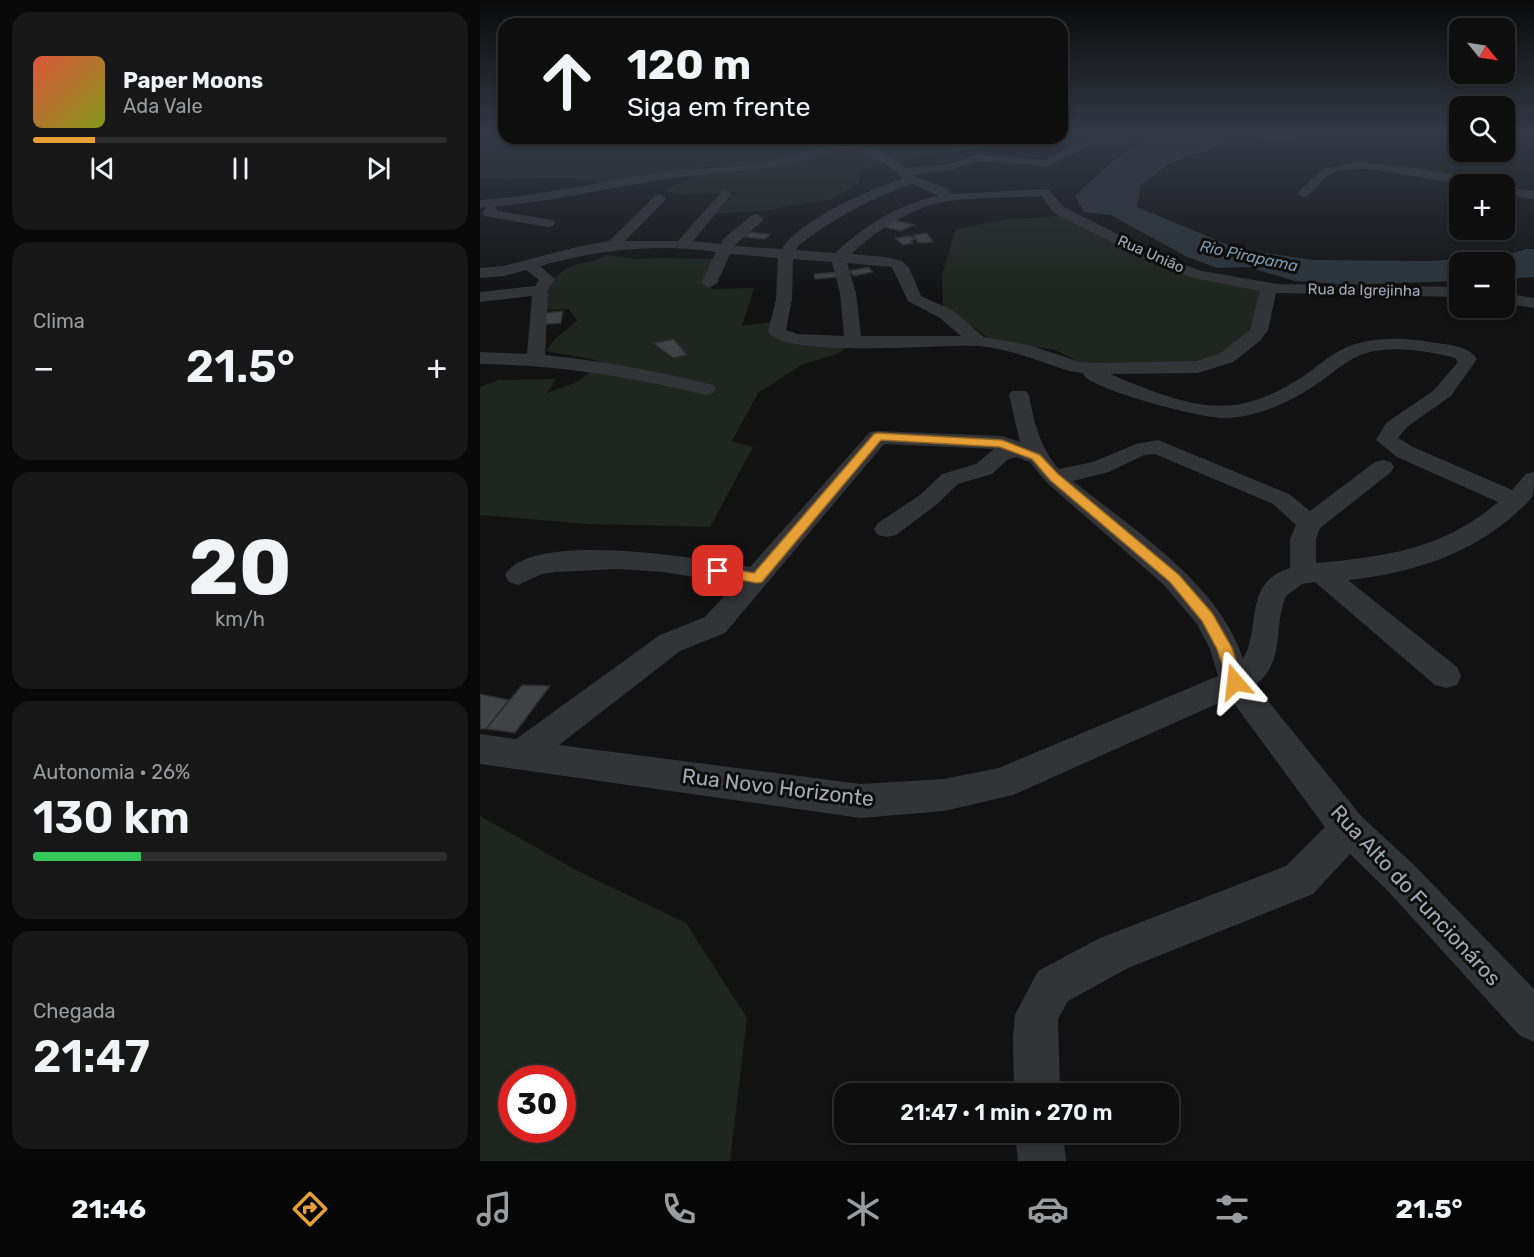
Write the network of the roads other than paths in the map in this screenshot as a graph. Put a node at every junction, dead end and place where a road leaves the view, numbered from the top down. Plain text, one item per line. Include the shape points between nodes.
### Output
1 (607, 186) edge
2 (893, 186) edge
3 (931, 186) edge
4 (1313, 186) edge
5 (1303, 193) dead end
6 (1515, 193) edge
7 (726, 194) dead end
8 (1534, 195) edge
9 (660, 198) dead end
10 (949, 198) junction
11 (487, 209) edge
12 (758, 218) dead end
13 (548, 223) dead end
14 (865, 233) junction
15 (883, 238) dead end
16 (683, 244) junction
17 (613, 245) junction
18 (725, 249) junction
19 (786, 254) junction
20 (838, 258) junction
21 (529, 265) junction
22 (480, 273) edge
23 (709, 283) dead end
24 (1269, 288) junction
25 (540, 290) junction
26 (1449, 292) edge
27 (480, 297) edge
28 (1515, 300) edge
29 (1534, 303) edge
30 (853, 340) junction
31 (978, 341) junction
32 (480, 358) edge
33 (536, 359) junction
34 (1086, 368) junction
35 (706, 389) dead end
36 (1019, 395) dead end
37 (1026, 453) junction
38 (1383, 467) dead end
39 (1054, 477) junction
40 (1534, 479) edge
41 (1517, 501) junction
42 (1309, 524) junction
43 (887, 529) dead end
44 (1313, 574) junction
45 (518, 575) dead end
46 (757, 578) junction
47 (1446, 676) dead end
48 (1235, 682) junction
49 (480, 749) edge
50 (520, 755) junction
51 (1349, 829) junction
52 (1534, 1020) edge
53 (1037, 1083) edge
54 (1040, 1143) edge
55 (1042, 1161) edge

1 - 11 street
2 - 19 street via 816,223 797,237
3 - 10 street
4 - 5 street
6 - 8 street
7 - 16 street
9 - 17 street
10 - 14 street via 922,203
10 - 24 street, Rua União via 1046,193 1059,210 1160,261 1199,275
11 - 13 street
12 - 18 street via 729,241
14 - 15 street
14 - 20 street
16 - 17 street
16 - 18 street
17 - 21 street
18 - 19 street
18 - 23 street
19 - 20 street
19 - 30 street via 778,334 818,342
20 - 30 street via 848,293
20 - 31 street via 898,258 919,302 946,314
21 - 22 street
21 - 25 street via 546,276
24 - 26 street, Rua da Igrejinha
24 - 34 street via 1254,337 1218,362 1180,368
25 - 27 street
25 - 33 street
28 - 29 street
30 - 31 street
31 - 34 street via 1042,353
32 - 33 street
33 - 35 street via 622,370
34 - 41 street via 1116,385 1221,412 1281,395 1364,347 1410,346 1462,354 1467,362 1448,387 1390,429 1387,440 1405,452
36 - 37 street
37 - 39 street
37 - 43 street via 999,455 984,468 950,479
37 - 46 street via 1002,443 878,437
38 - 42 street
39 - 42 street via 1101,466 1147,446 1158,447 1281,499
39 - 48 street via 1174,578 1207,617 1225,648
40 - 41 street
41 - 44 street via 1481,528 1431,554 1388,566
42 - 44 street via 1303,539
44 - 47 street
44 - 48 street, Rua Novo Horizonte via 1293,577 1275,589 1262,650 1254,668
45 - 46 street via 551,563 630,559
46 - 50 street via 715,625 670,643
48 - 50 street, Rua Novo Horizonte via 1001,784 944,795 861,801
48 - 51 street, Rua Alto do Funcionáros
49 - 50 street, Rua Novo Horizonte
51 - 52 street, Rua Alto do Funcionáros via 1400,877
51 - 53 street via 1299,880 1115,953 1053,986 1037,1015
54 - 55 street

